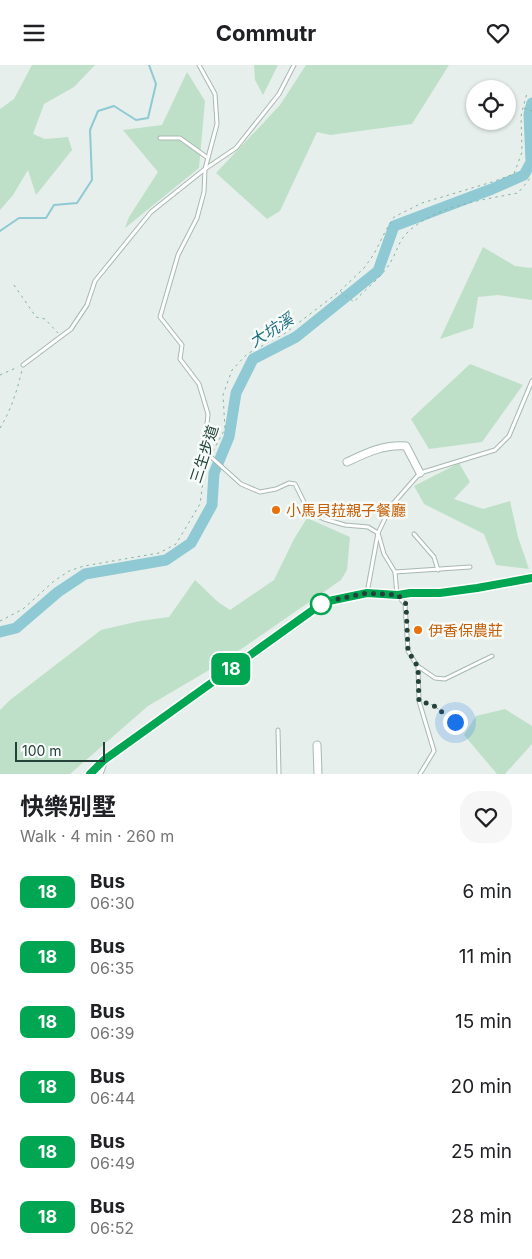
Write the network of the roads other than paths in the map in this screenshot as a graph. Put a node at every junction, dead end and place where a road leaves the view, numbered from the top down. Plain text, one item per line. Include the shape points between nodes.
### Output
1 (198, 65) edge
2 (202, 65) edge
3 (294, 65) edge
4 (201, 70) junction
5 (160, 138) dead end
6 (208, 158) junction
7 (205, 169) junction
8 (24, 365) road end
9 (532, 381) edge
10 (347, 462) dead end
11 (420, 473) junction
12 (378, 533) junction
13 (414, 534) dead end
14 (470, 567) dead end
15 (438, 570) junction
16 (395, 572) junction
17 (532, 578) edge
18 (367, 593) junction
19 (398, 595) junction
20 (492, 656) dead end
21 (418, 667) junction
22 (278, 730) dead end
23 (317, 745) dead end
24 (104, 760) junction
25 (90, 774) edge
26 (99, 774) edge
27 (278, 774) edge
28 (318, 774) edge
29 (420, 774) edge

1 - 4 lane
2 - 4 lane
3 - 7 lane via 279,94 236,148
4 - 6 lane via 215,94 217,124
5 - 6 lane via 180,138
6 - 7 lane
7 - 8 lane via 152,213 130,237 95,281 88,305 71,329
7 - 12 lane via 204,192 197,218 178,255 160,317 182,345 180,359 199,384 208,414 204,445 210,456 241,484 260,491 295,484 309,512 345,525 368,527
9 - 11 lane via 508,436 495,450
10 - 11 street via 373,450 393,445 406,446
11 - 12 lane via 391,506
12 - 16 lane via 384,554
12 - 18 lane
13 - 15 lane via 434,557
14 - 15 lane
15 - 16 lane
16 - 19 lane
17 - 19 lane via 440,593
18 - 19 lane
18 - 24 lane via 324,602
19 - 21 lane via 406,604 408,651
20 - 21 lane via 445,679 435,679
21 - 29 lane via 419,701 434,751
22 - 27 lane
23 - 28 street
24 - 25 lane
24 - 26 street

